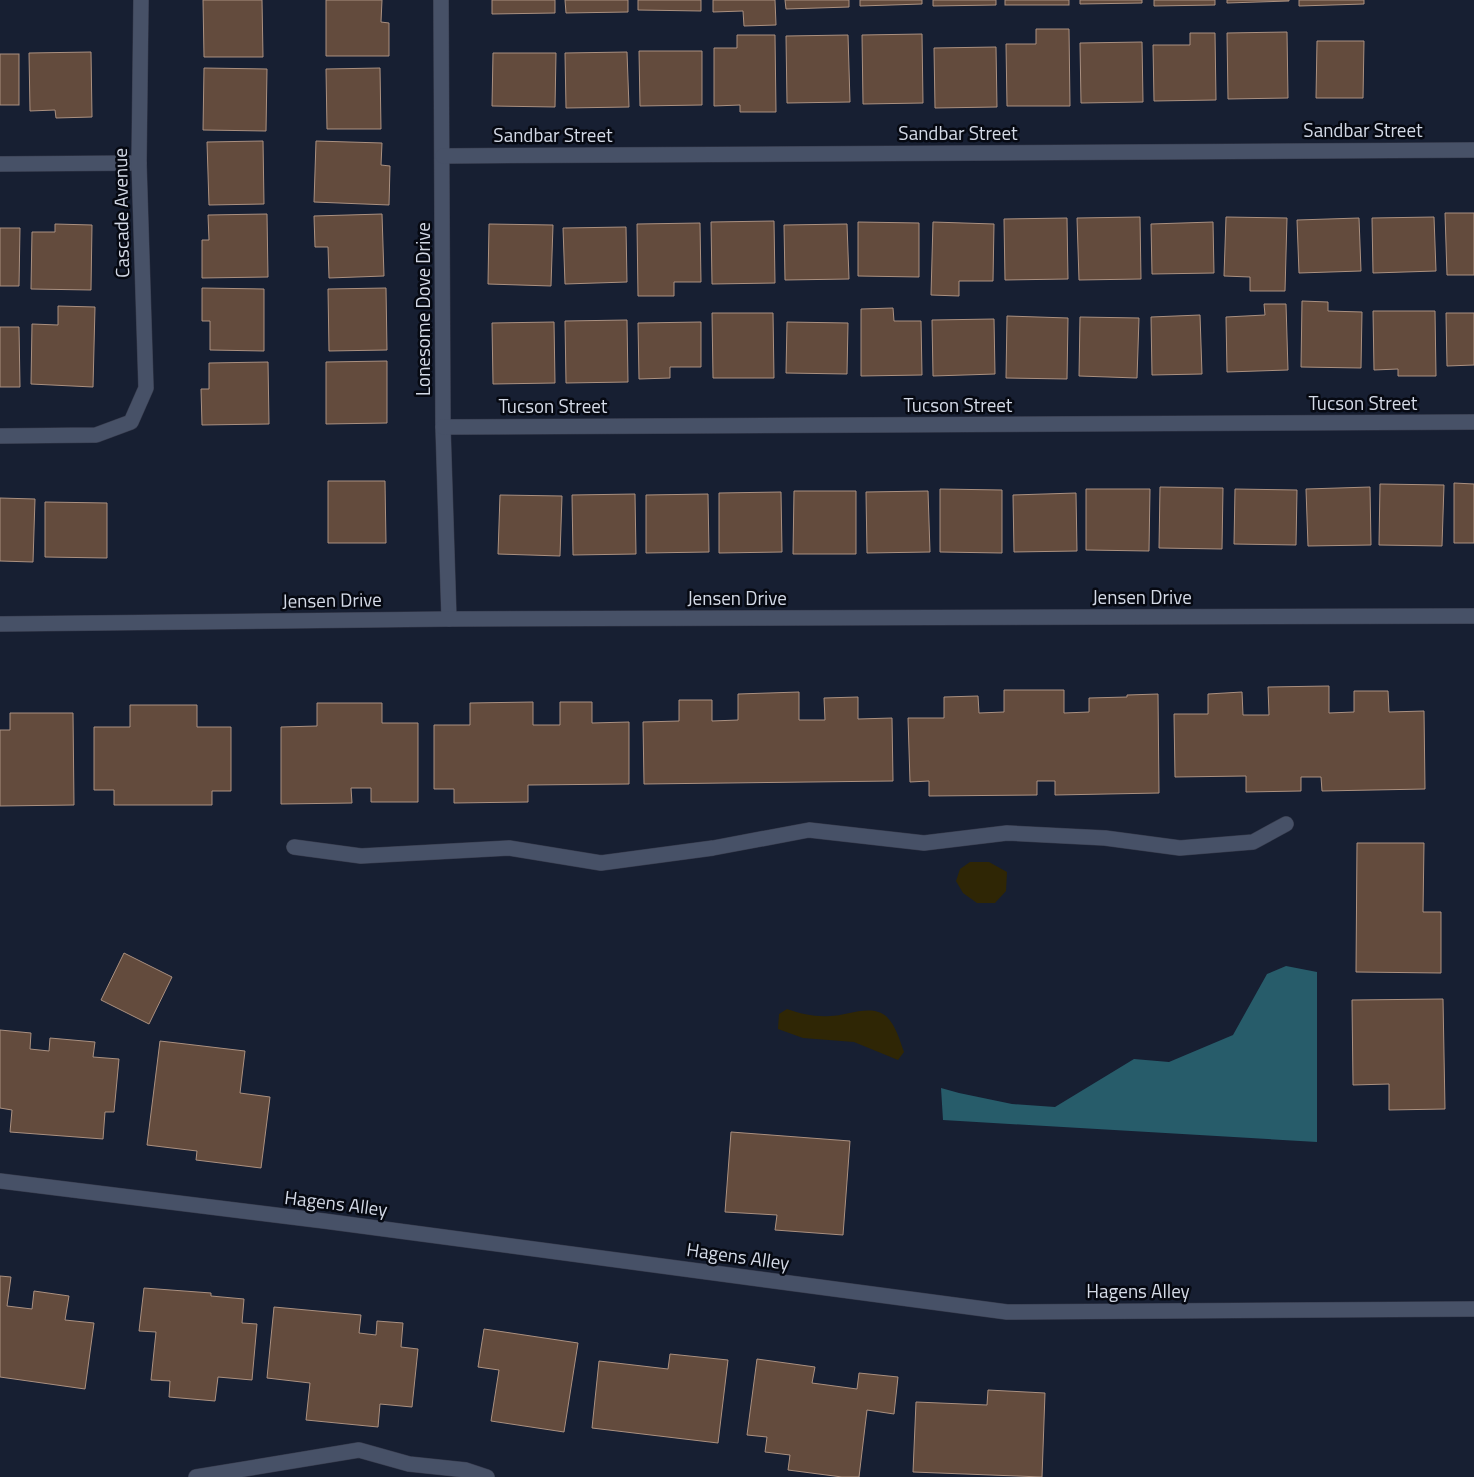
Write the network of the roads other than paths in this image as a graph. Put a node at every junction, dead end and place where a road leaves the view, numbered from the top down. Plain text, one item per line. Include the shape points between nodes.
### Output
1 (141, 0) edge
2 (442, 0) edge
3 (1474, 150) edge
4 (443, 156) junction
5 (139, 163) junction
6 (0, 164) edge
7 (1474, 422) edge
8 (443, 427) junction
9 (0, 436) edge
10 (1474, 616) edge
11 (448, 619) junction
12 (0, 624) edge
13 (1286, 824) dead end
14 (294, 847) dead end
15 (0, 1181) edge
16 (1474, 1309) edge
17 (196, 1477) edge
18 (487, 1477) edge

1 - 5 street, Cascade Avenue
2 - 4 street, Lonesome Dove Drive
3 - 4 street, Sandbar Street
4 - 8 street, Lonesome Dove Drive
5 - 6 street
5 - 9 street, Cascade Avenue via 146,388 131,422 96,435
7 - 8 street, Tucson Street
8 - 11 street, Lonesome Dove Drive
10 - 11 street, Jensen Drive
11 - 12 street, Jensen Drive
13 - 14 street via 1253,842 1180,848 1105,838 1007,833 924,843 808,830 713,848 601,863 509,848 361,856
15 - 16 street, Hagens Alley via 1007,1312
17 - 18 street via 359,1450 409,1464 466,1470

